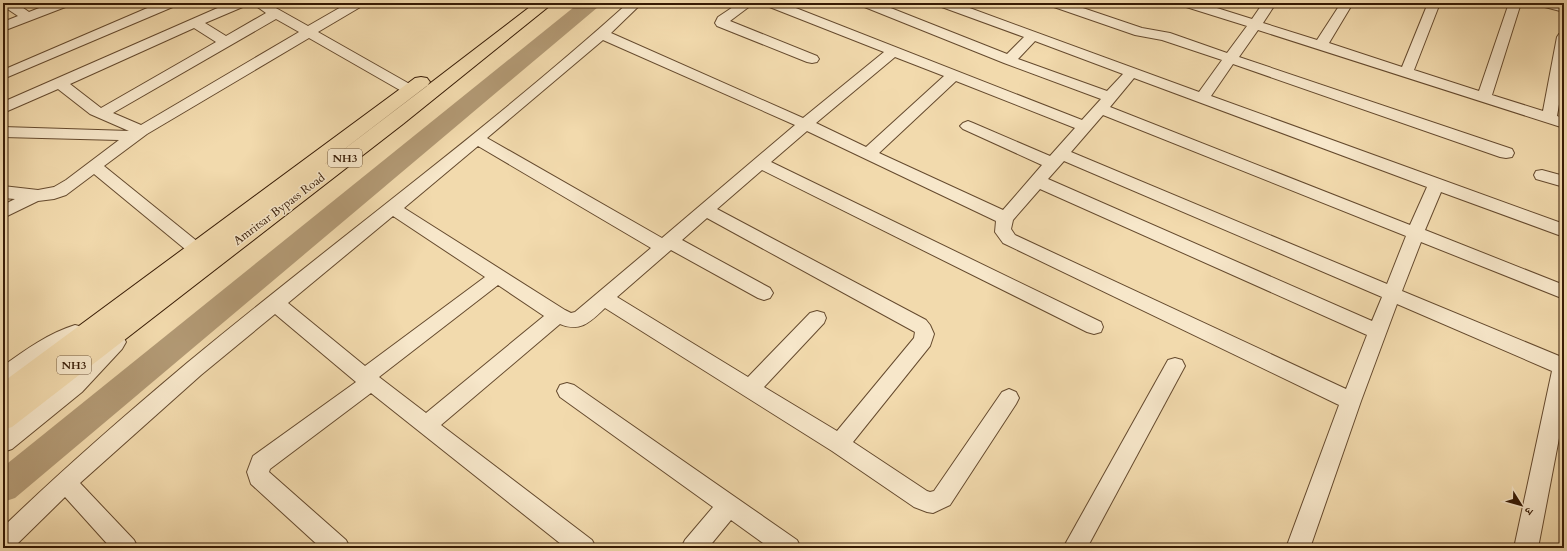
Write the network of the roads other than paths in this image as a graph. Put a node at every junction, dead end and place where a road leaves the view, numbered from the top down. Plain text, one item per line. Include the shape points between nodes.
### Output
1 (8, 3) edge
2 (63, 3) edge
3 (170, 3) edge
4 (240, 3) edge
5 (357, 3) edge
6 (523, 3) edge
7 (544, 3) edge
8 (636, 3) edge
9 (748, 3) edge
10 (772, 3) edge
11 (867, 3) edge
12 (944, 3) edge
13 (1056, 3) edge
14 (1188, 3) edge
15 (1270, 3) edge
16 (1347, 3) edge
17 (1434, 3) edge
18 (1515, 3) edge
19 (1546, 3) edge
20 (269, 7) edge
21 (1564, 8) edge
22 (28, 17) junction
23 (195, 23) junction
24 (1256, 24) junction
25 (3, 27) edge
26 (310, 32) junction
27 (602, 34) junction
28 (1033, 36) junction
29 (1564, 37) edge
30 (226, 42) junction
31 (1321, 45) junction
32 (894, 51) junction
33 (812, 59) dead end
34 (1231, 59) junction
35 (1009, 60) junction
36 (1132, 72) junction
37 (1406, 73) junction
38 (954, 75) junction
39 (3, 76) edge
40 (60, 83) junction
41 (410, 90) junction
42 (1202, 98) junction
43 (1484, 98) junction
44 (1105, 103) junction
45 (3, 108) edge
46 (101, 114) junction
47 (1549, 118) junction
48 (1564, 123) edge
49 (805, 124) junction
50 (968, 126) dead end
51 (1085, 127) junction
52 (3, 132) edge
53 (138, 134) junction
54 (477, 139) junction
55 (1506, 153) dead end
56 (868, 154) junction
57 (1057, 158) junction
58 (760, 162) junction
59 (94, 166) junction
60 (1542, 175) dead end
61 (1037, 181) junction
62 (1564, 182) edge
63 (1436, 184) junction
64 (3, 192) edge
65 (37, 195) junction
66 (392, 208) junction
67 (705, 210) junction
68 (3, 212) edge
69 (1005, 218) junction
70 (1564, 231) edge
71 (1415, 234) junction
72 (666, 244) junction
73 (197, 250) junction
74 (498, 276) junction
75 (1564, 292) edge
76 (764, 293) dead end
77 (1392, 295) junction
78 (604, 298) junction
79 (275, 303) junction
80 (134, 308) junction
81 (558, 315) junction
82 (817, 318) dead end
83 (1094, 328) dead end
84 (1378, 332) junction
85 (1175, 366) dead end
86 (1564, 367) edge
87 (3, 379) edge
88 (368, 379) junction
89 (750, 388) junction
90 (567, 391) dead end
91 (3, 396) edge
92 (1008, 398) dead end
93 (1351, 401) junction
94 (3, 419) edge
95 (426, 425) junction
96 (3, 441) edge
97 (839, 444) junction
98 (65, 482) junction
99 (729, 505) junction
100 (3, 542) edge
101 (126, 548) edge
102 (338, 548) edge
103 (584, 548) edge
104 (693, 548) edge
105 (789, 548) edge
106 (1074, 548) edge
107 (1298, 548) edge
108 (1526, 548) edge

1 - 22 street
2 - 22 street
3 - 39 street
4 - 23 street
5 - 26 street
6 - 41 highway, Amritsar Bypass Road / NH3
7 - 80 highway, Amritsar Bypass Road / NH3 via 396,120
8 - 27 street
9 - 33 street via 722,23
10 - 32 street
11 - 35 street
12 - 28 street
13 - 34 street via 1096,11 1140,32 1165,36
14 - 24 street
15 - 24 street
16 - 31 street
17 - 37 street
18 - 43 street
19 - 21 street
20 - 26 street
20 - 30 street
22 - 25 street
23 - 30 street
23 - 40 street
24 - 31 street
24 - 34 street
26 - 41 street
26 - 53 street
27 - 49 street
27 - 54 street
28 - 35 street
28 - 36 street
29 - 47 street
30 - 46 street
31 - 37 street
32 - 38 street
32 - 49 street
34 - 42 street
34 - 55 street
35 - 44 street
36 - 42 street
36 - 44 street
37 - 43 street
38 - 51 street
38 - 56 street
40 - 45 street
40 - 46 street
41 - 73 highway, Amritsar Bypass Road / NH3
42 - 63 street
43 - 47 street
44 - 51 street
44 - 71 street
46 - 53 street
47 - 48 street
49 - 56 street
49 - 58 street
50 - 57 street
51 - 57 street
52 - 53 street
53 - 59 street
54 - 66 street
54 - 72 street
56 - 69 street
57 - 61 street
57 - 77 street
58 - 67 street
58 - 83 street
59 - 65 street via 65,188 47,195
59 - 73 street
60 - 62 street
61 - 69 street
61 - 84 street
63 - 70 street
63 - 71 street
64 - 65 street
65 - 68 street
66 - 74 street
66 - 79 street
67 - 72 street
67 - 97 street via 923,328 923,341
69 - 93 street via 1002,227 1009,239
71 - 75 street
71 - 77 street
72 - 76 street
72 - 78 street
73 - 80 highway, Amritsar Bypass Road / NH3
74 - 81 street
74 - 88 street
77 - 84 street
77 - 86 street
78 - 81 street via 580,319 570,320
78 - 89 street
79 - 88 street
79 - 98 street via 183,378
80 - 87 street via 32,358
80 - 91 highway, NH3
80 - 94 highway, NH3
80 - 96 street via 73,385
81 - 95 street
82 - 89 street
84 - 93 street
85 - 106 street
86 - 108 street
88 - 95 street
88 - 102 street via 261,463 258,472 259,477
89 - 97 street
90 - 99 street
92 - 97 street via 937,502 931,503 919,498
93 - 107 street
95 - 103 street
98 - 100 street
98 - 101 street
99 - 104 street
99 - 105 street

